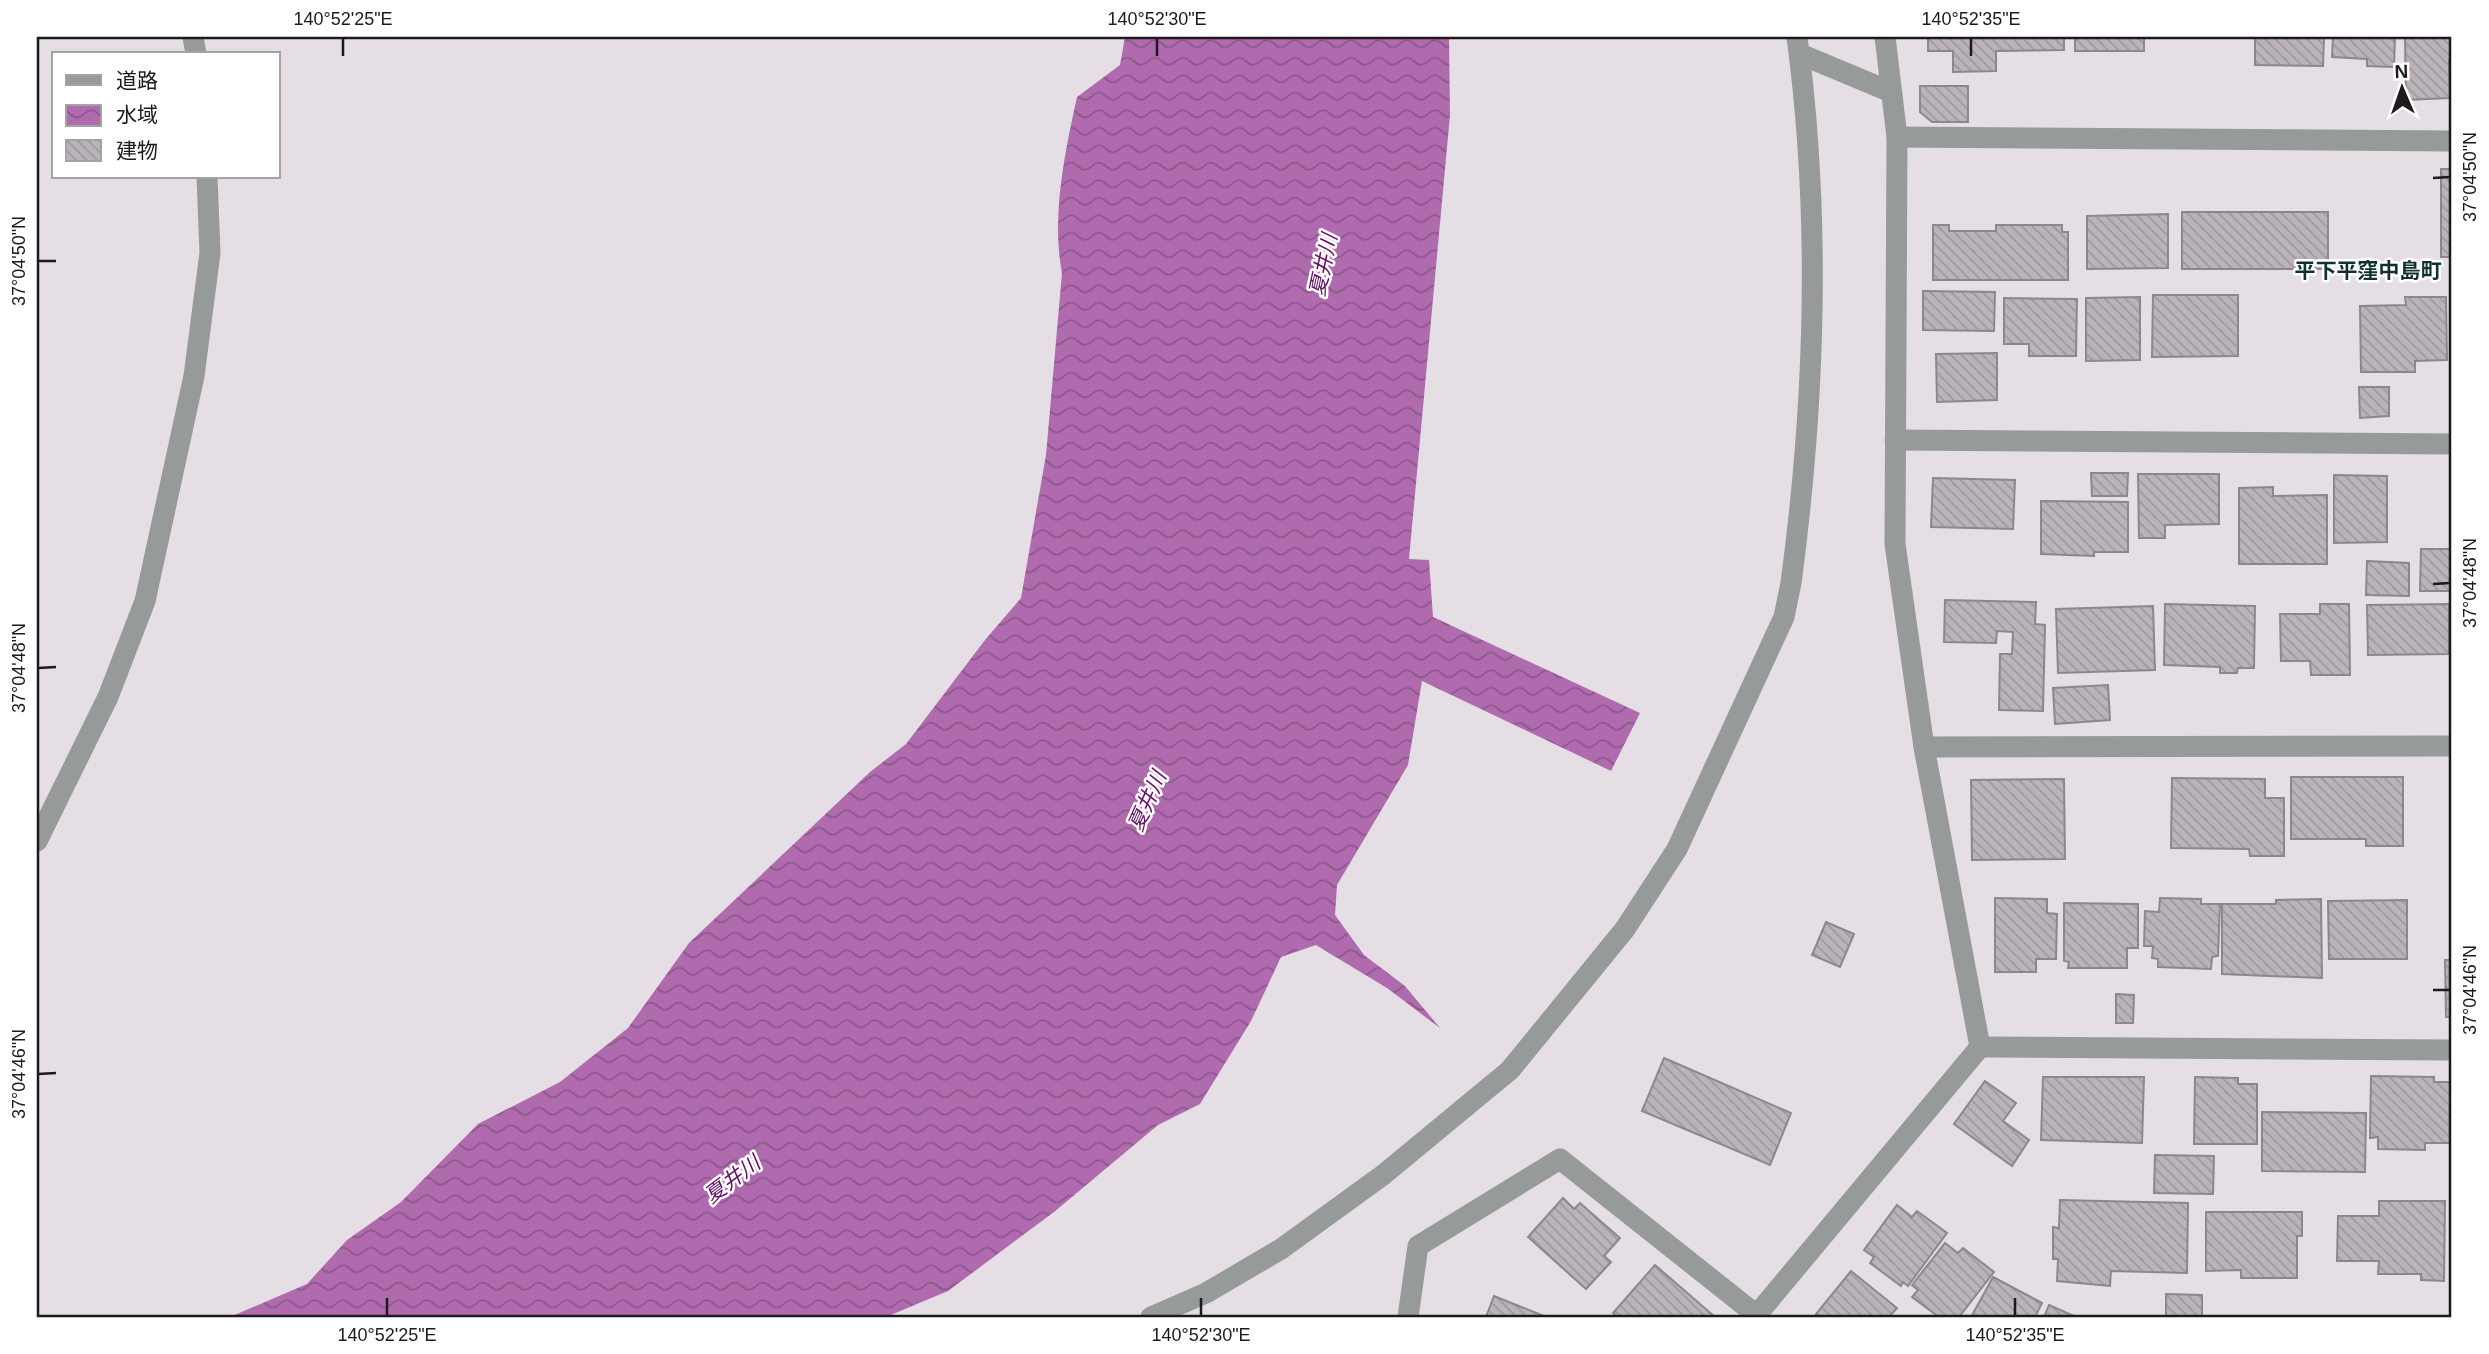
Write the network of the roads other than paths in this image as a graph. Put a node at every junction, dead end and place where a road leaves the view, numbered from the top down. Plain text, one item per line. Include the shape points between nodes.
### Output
1 (1885, 37) edge
2 (1798, 46) edge
3 (1891, 92) junction
4 (1897, 137) junction
5 (2452, 141) edge
6 (207, 178) edge
7 (1895, 440) junction
8 (2452, 444) edge
9 (2452, 746) edge
10 (1924, 747) junction
11 (37, 841) edge
12 (1980, 1047) junction
13 (2452, 1050) edge
14 (1756, 1316) edge
15 (1152, 1317) edge
16 (1408, 1317) edge

1 - 3 street
2 - 3 street
2 - 15 street via 1812,205 1810,370 1791,583 1784,617 1677,849 1626,929 1510,1070 1383,1175 1282,1249 1206,1293
3 - 4 street
4 - 5 street
4 - 7 street
6 - 11 street via 210,253 194,376 145,601 108,697
7 - 8 street
7 - 10 street via 1895,544
9 - 10 street
10 - 12 street
12 - 13 street
12 - 14 street
14 - 16 street via 1560,1159 1418,1246

